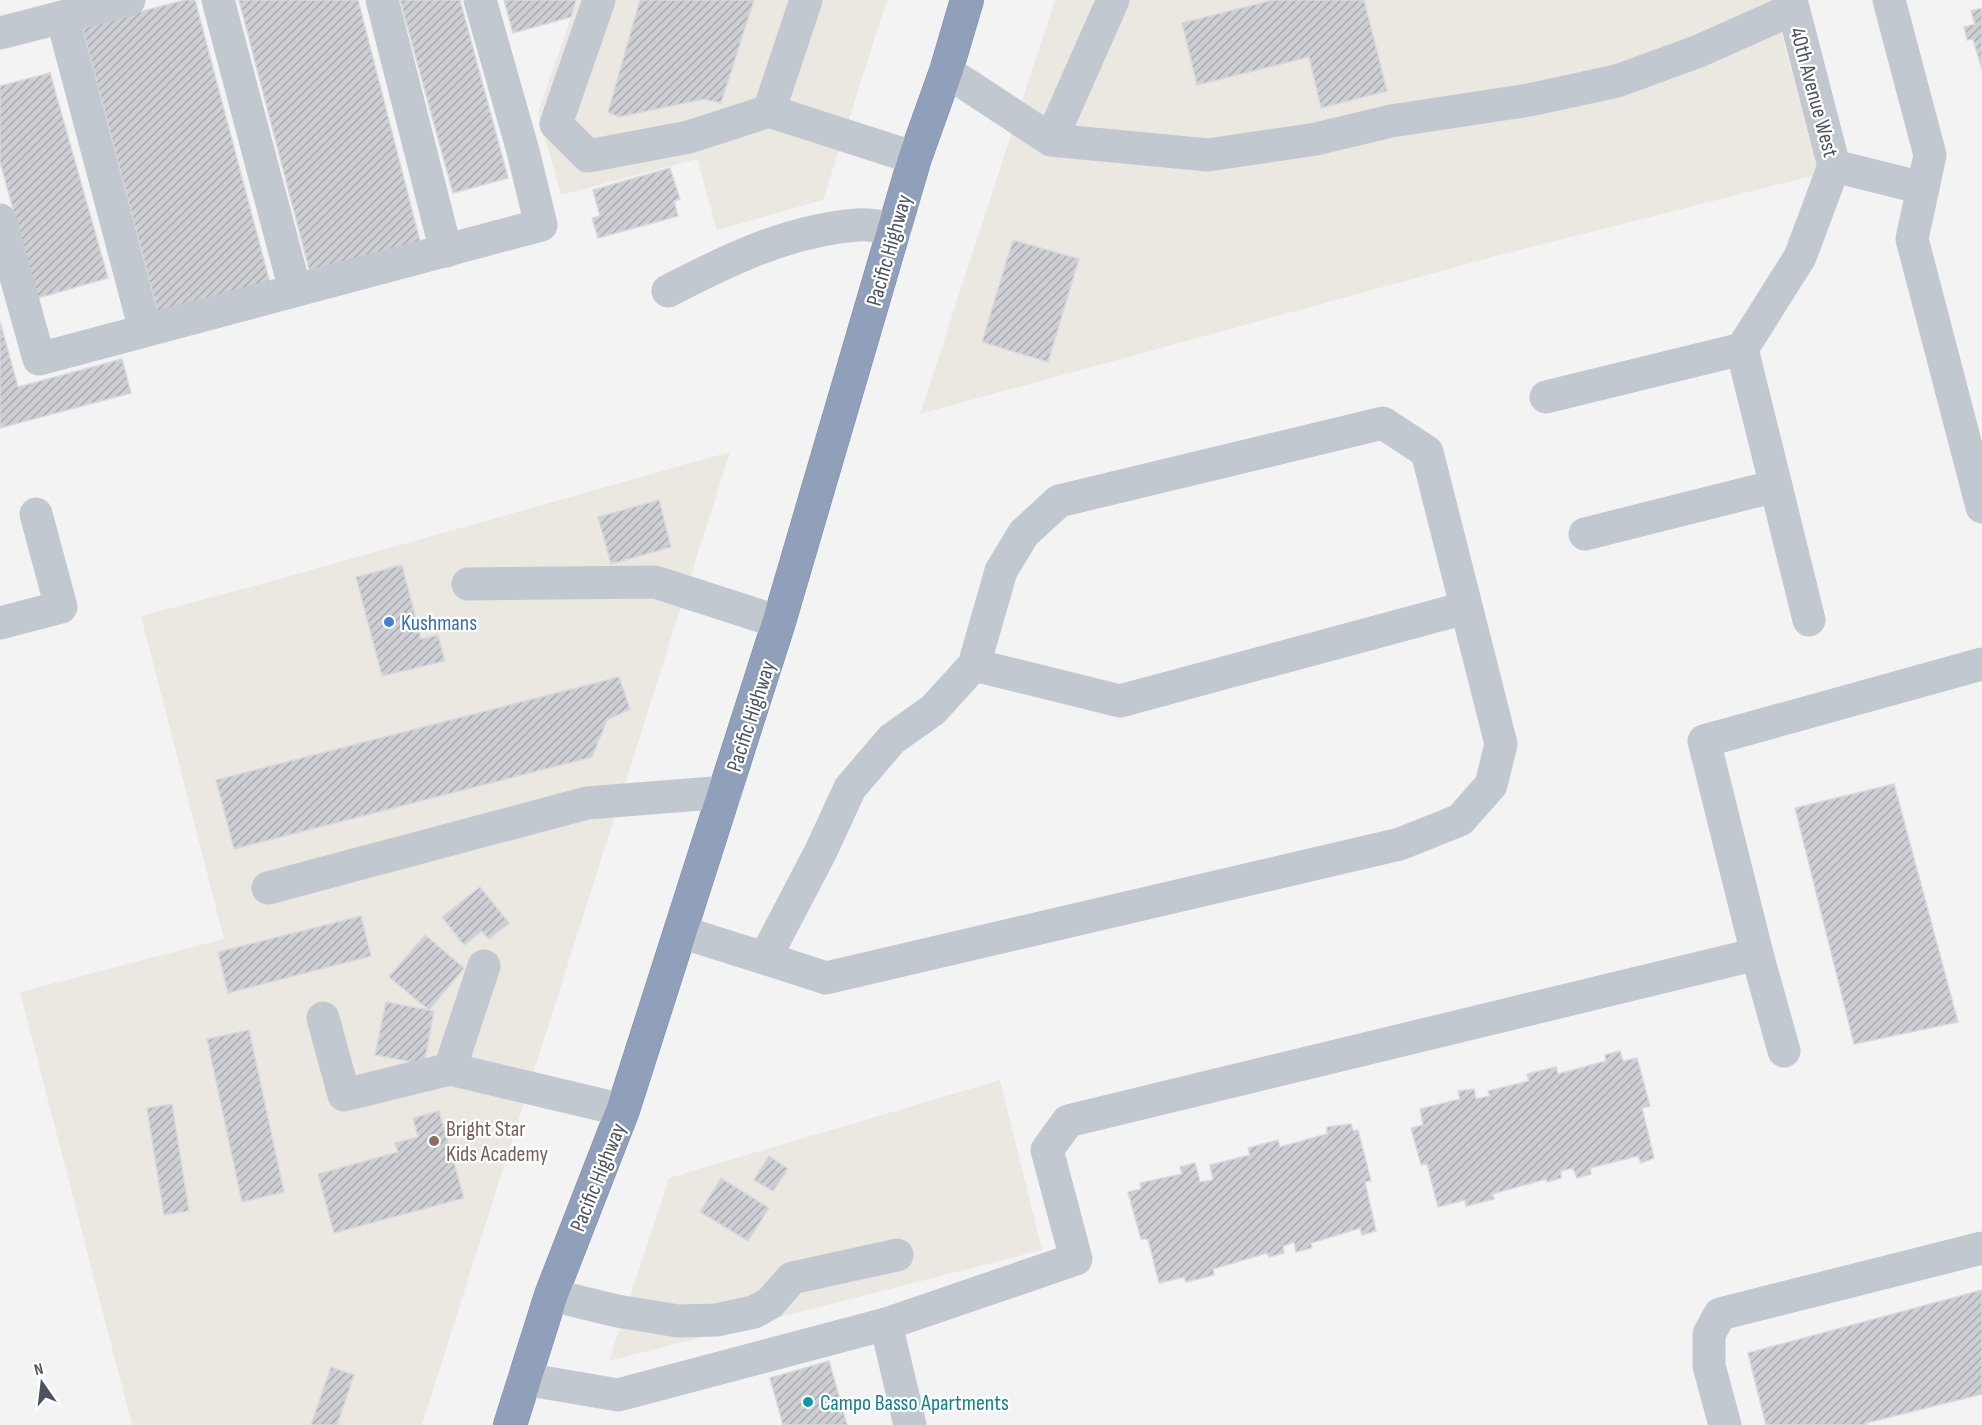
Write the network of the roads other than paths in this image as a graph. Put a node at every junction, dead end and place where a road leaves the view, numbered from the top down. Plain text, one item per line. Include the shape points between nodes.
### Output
1 (129, 0) edge
2 (218, 0) edge
3 (382, 0) edge
4 (480, 0) edge
5 (599, 0) edge
6 (806, 0) edge
7 (967, 0) edge
8 (1113, 0) edge
9 (1889, 0) edge
10 (1792, 4) edge
11 (62, 17) junction
12 (0, 33) edge
13 (946, 71) junction
14 (769, 111) junction
15 (572, 140) junction
16 (1051, 140) junction
17 (523, 151) junction
18 (915, 158) junction
19 (1834, 166) junction
20 (1923, 188) junction
21 (0, 220) edge
22 (895, 229) junction
23 (446, 251) junction
24 (295, 290) junction
25 (668, 291) dead end
26 (145, 330) junction
27 (1742, 349) junction
28 (1546, 397) dead end
29 (1776, 486) junction
30 (1982, 507) edge
31 (36, 514) dead end
32 (1585, 534) dead end
33 (468, 584) dead end
34 (1465, 608) junction
35 (1809, 620) dead end
36 (780, 622) junction
37 (0, 623) edge
38 (974, 664) junction
39 (1982, 664) edge
40 (726, 792) junction
41 (268, 888) dead end
42 (681, 932) junction
43 (1757, 954) junction
44 (765, 958) junction
45 (484, 966) dead end
46 (323, 1018) dead end
47 (1784, 1051) dead end
48 (450, 1069) junction
49 (623, 1110) junction
50 (1982, 1248) edge
51 (897, 1255) dead end
52 (551, 1295) junction
53 (886, 1324) junction
54 (524, 1379) junction
55 (510, 1425) edge
56 (910, 1425) edge
57 (1725, 1425) edge

1 - 11 street
2 - 24 street
3 - 23 street
4 - 17 street
5 - 15 street via 556,124
6 - 14 street
7 - 13 highway, Pacific Highway
8 - 16 street
9 - 20 street via 1930,154
10 - 16 street via 1699,51 1617,81 1529,100 1208,155
10 - 19 street, 40th Avenue West
11 - 12 street
11 - 26 street
13 - 16 street
13 - 18 highway, Pacific Highway
14 - 15 street via 689,136 588,156
14 - 18 street
15 - 17 street
17 - 23 street via 541,225
18 - 22 highway, Pacific Highway
19 - 20 street, 40th Avenue West
19 - 27 street via 1800,256
20 - 30 street via 1912,239
21 - 26 street via 39,359
22 - 25 street via 860,225 771,243
22 - 36 highway, Pacific Highway
23 - 24 street
24 - 26 street
27 - 28 street
27 - 29 street
29 - 32 street
29 - 35 street
31 - 37 street via 61,607
33 - 36 street via 655,582
34 - 38 street via 1120,701
34 - 38 street via 1427,453 1383,423 1059,501 1024,533 1001,571
34 - 44 street via 1501,744 1491,785 1460,820 1400,844 826,978
36 - 40 highway, Pacific Highway
38 - 44 street via 933,710 892,739 850,788
39 - 43 street via 1704,741
40 - 41 street via 587,803
40 - 42 highway, Pacific Highway
42 - 44 street
42 - 49 highway, Pacific Highway
43 - 47 street
43 - 53 street via 1068,1121 1047,1150 1076,1259
45 - 48 street
46 - 48 street via 344,1095
48 - 49 street
49 - 52 highway, Pacific Highway
50 - 57 street via 1720,1314 1709,1334 1709,1366
51 - 52 street via 792,1278 770,1303 754,1312 716,1320 678,1321
52 - 54 highway, Pacific Highway
53 - 54 street via 618,1395
53 - 56 street
54 - 55 highway, Pacific Highway

